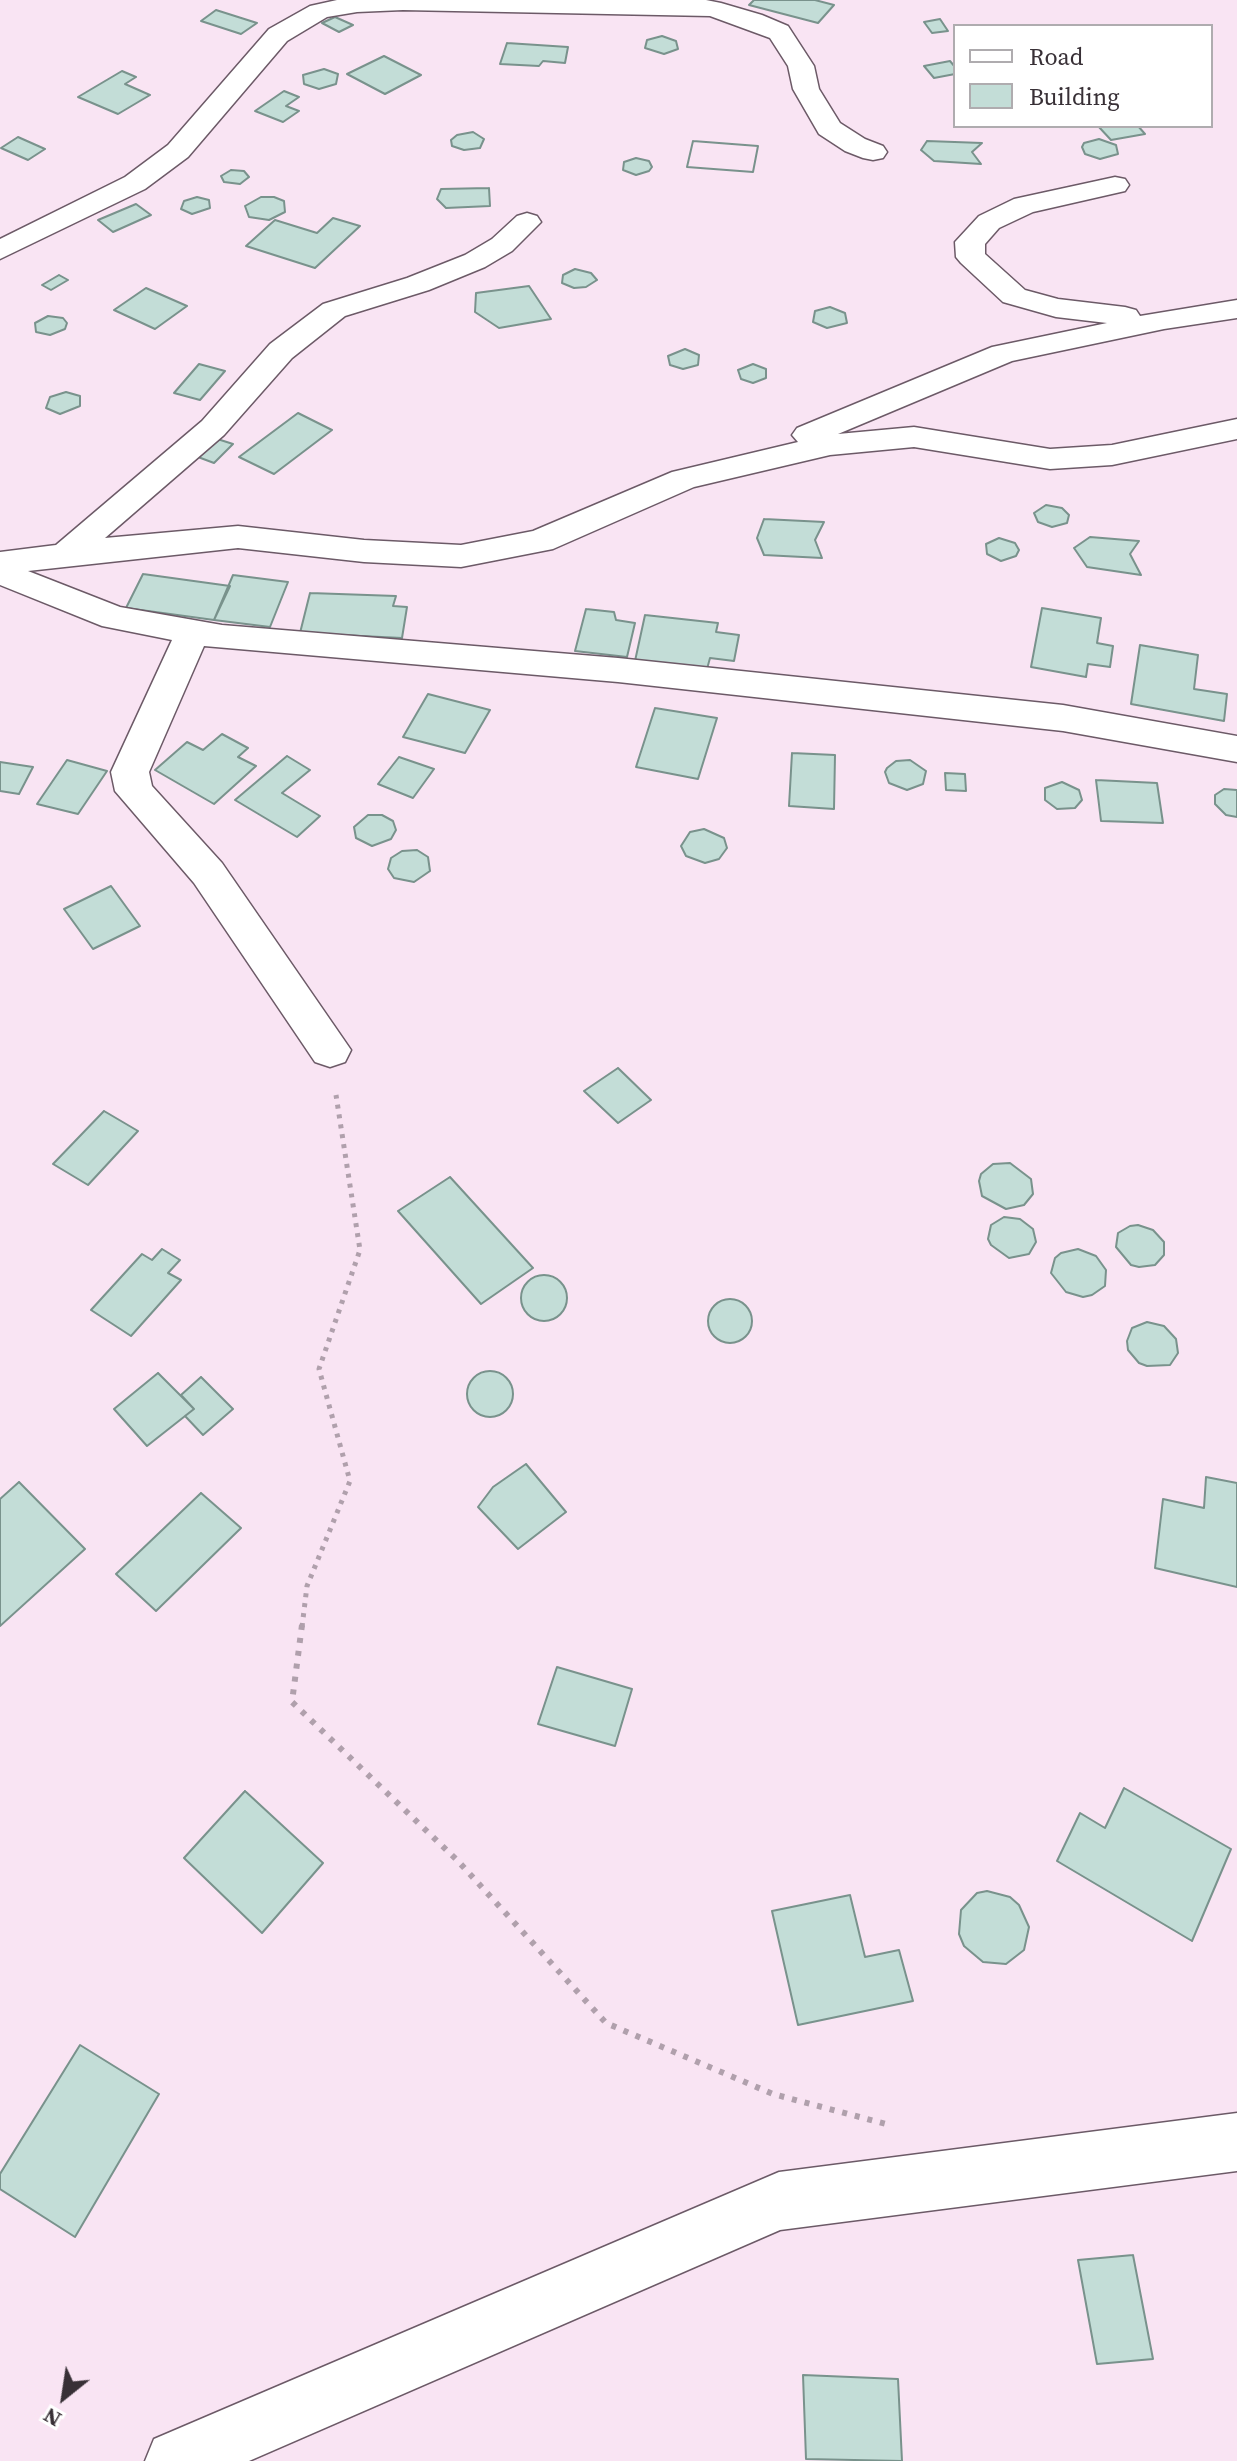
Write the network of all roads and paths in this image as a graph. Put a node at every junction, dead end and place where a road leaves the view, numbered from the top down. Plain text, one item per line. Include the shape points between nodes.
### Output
1 (550, 2) edge
2 (873, 152) dead end
3 (1115, 185) dead end
4 (527, 222) dead end
5 (0, 250) edge
6 (1237, 309) edge
7 (1164, 320) junction
8 (1237, 429) edge
9 (729, 470) junction
10 (66, 554) junction
11 (0, 563) edge
12 (0, 572) edge
13 (193, 632) junction
14 (1237, 749) edge
15 (330, 1050) joint
16 (894, 2126) dead end
17 (1237, 2142) edge
18 (176, 2461) edge

1 - 2 street via 712,8 779,32 829,128
1 - 5 street via 403,2 319,11 278,35 178,151 135,183
3 - 7 street via 1024,205 989,222 970,242 971,257 1014,296 1056,308
4 - 10 street via 475,261 334,310 281,351 213,428
6 - 7 street
7 - 9 street via 1003,354
8 - 9 street via 1112,455 1050,459 914,437 830,445
9 - 10 street via 684,479 541,541 461,556 238,537
10 - 11 street
12 - 13 street via 114,618
13 - 14 street via 1063,718
13 - 15 street via 130,772 134,791 208,873
15 - 16 path via 360,1250 319,1369 350,1481 307,1586 292,1702 457,1860 606,2023 773,2094
17 - 18 street via 779,2201

